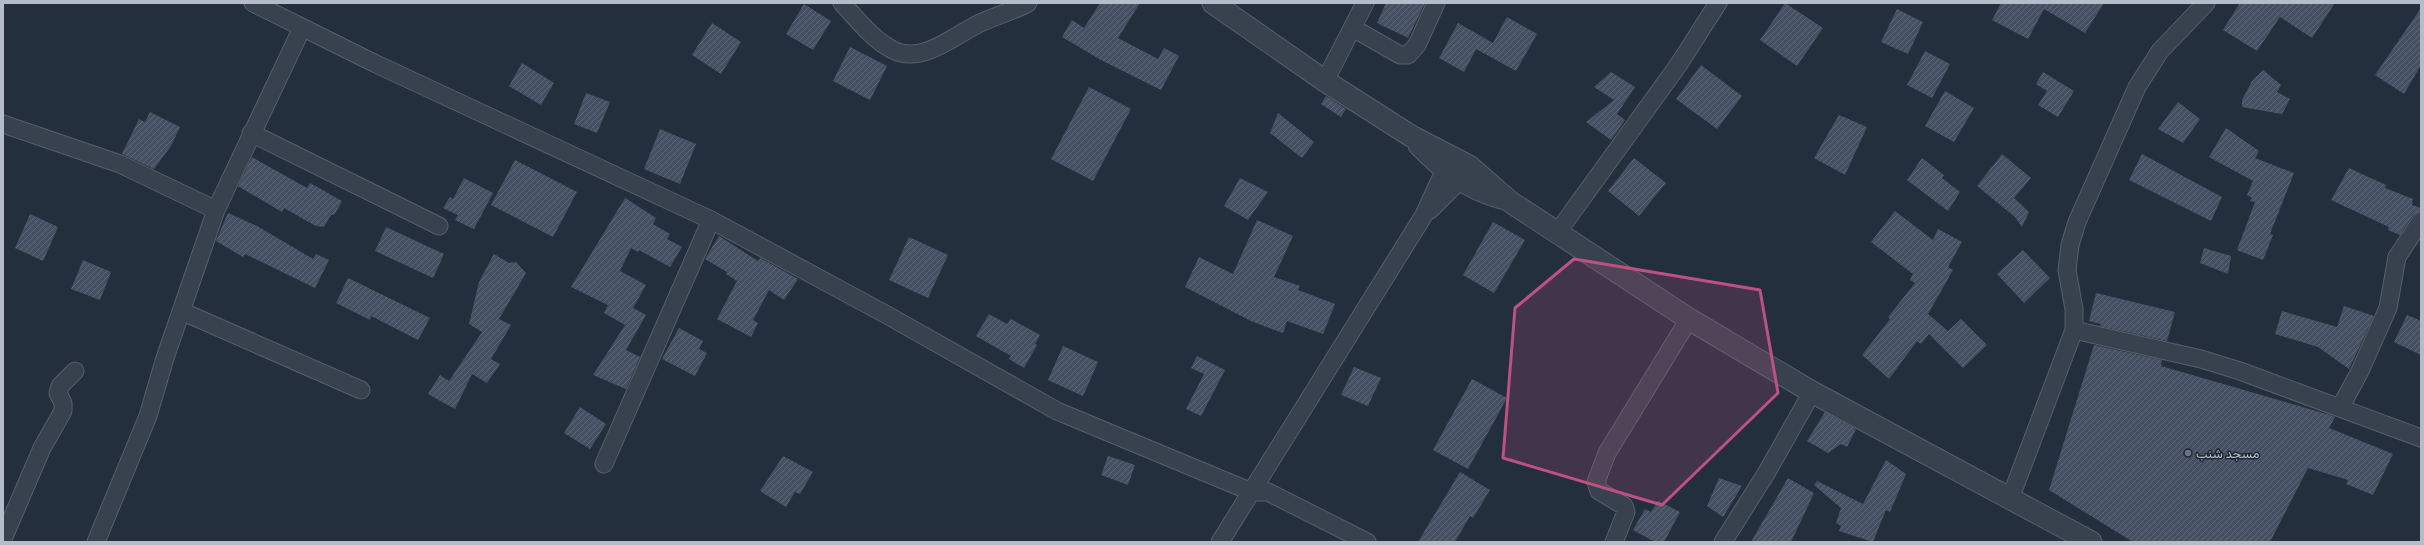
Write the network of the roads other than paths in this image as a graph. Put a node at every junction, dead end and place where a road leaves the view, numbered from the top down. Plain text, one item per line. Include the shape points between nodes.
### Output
1 (253, 3) edge
2 (842, 3) edge
3 (1028, 3) edge
4 (1213, 3) edge
5 (1365, 3) edge
6 (1436, 3) edge
7 (1718, 3) edge
8 (2206, 3) edge
9 (302, 28) junction
10 (1353, 28) junction
11 (1325, 80) junction
12 (3, 124) edge
13 (251, 133) junction
14 (1457, 169) junction
15 (216, 210) junction
16 (711, 220) junction
17 (2421, 221) edge
18 (439, 226) dead end
19 (1557, 233) junction
20 (181, 312) junction
21 (1688, 319) junction
22 (2074, 330) junction
23 (75, 371) dead end
24 (361, 390) dead end
25 (1812, 392) junction
26 (2340, 408) junction
27 (2421, 438) edge
28 (604, 464) dead end
29 (1252, 492) junction
30 (2010, 499) junction
31 (3, 539) edge
32 (96, 542) edge
33 (1220, 542) edge
34 (1367, 542) edge
35 (1614, 542) edge
36 (1723, 542) edge
37 (2091, 542) edge

1 - 9 street
2 - 3 street via 882,43 894,51 908,55 923,52
4 - 11 street
5 - 10 street
6 - 10 street via 1416,45 1408,55 1400,55
7 - 19 street via 1674,70
8 - 22 street via 2160,51 2137,87 2078,222 2070,245 2067,270 2074,309
9 - 13 street
9 - 16 street
10 - 11 street
11 - 14 street
12 - 15 street via 120,164
13 - 15 street
13 - 18 street
14 - 19 street via 1482,192 1509,201
14 - 29 street via 1424,216
15 - 20 street
16 - 28 street
16 - 29 street via 1057,411
17 - 26 street via 2397,257 2388,308 2360,371
19 - 21 street
20 - 24 street
20 - 32 street via 138,445
21 - 25 street
21 - 35 street via 1624,424 1598,473 1596,482 1599,492 1624,506 1626,512
22 - 26 street via 2201,359
22 - 30 street
23 - 31 street via 60,386 58,394 63,403 63,411 42,448
25 - 30 street
25 - 36 street via 1767,472
26 - 27 street
29 - 33 street
29 - 34 street via 1268,492
30 - 37 street

